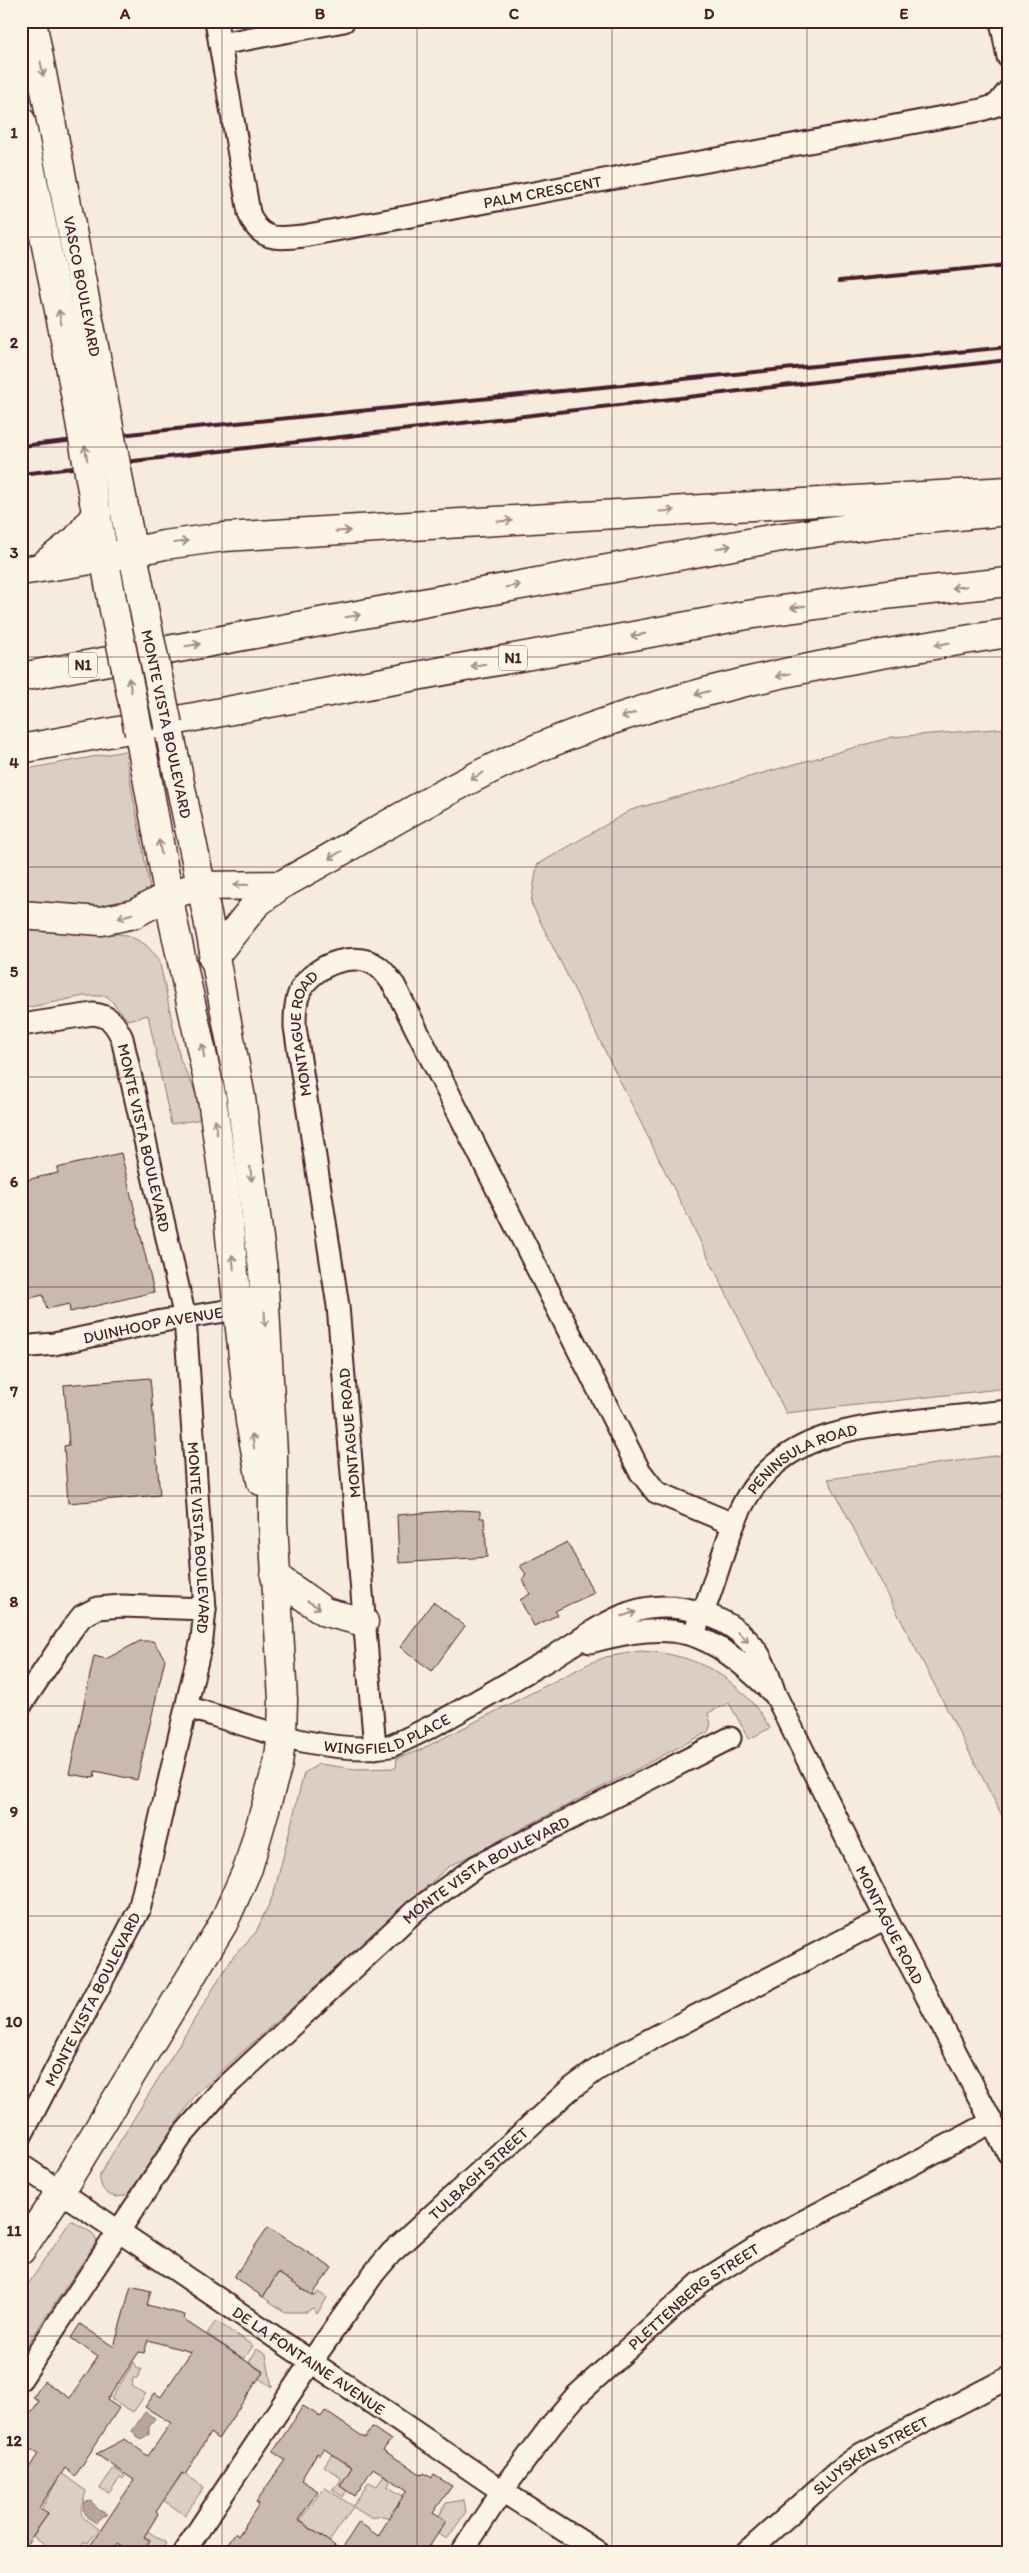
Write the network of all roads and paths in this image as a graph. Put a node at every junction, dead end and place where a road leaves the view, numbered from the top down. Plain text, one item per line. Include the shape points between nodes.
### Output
1 (32, 21) edge
2 (216, 21) edge
3 (344, 21) edge
4 (1001, 21) edge
5 (220, 44) junction
6 (1008, 57) edge
7 (1008, 91) edge
8 (21, 121) edge
9 (1008, 490) edge
10 (95, 507) junction
11 (1008, 510) edge
12 (133, 552) junction
13 (105, 558) junction
14 (30, 570) edge
15 (1008, 582) edge
16 (1008, 633) edge
17 (21, 677) edge
18 (21, 749) edge
19 (281, 885) junction
20 (200, 886) junction
21 (169, 895) junction
22 (21, 915) edge
23 (213, 958) junction
24 (21, 1025) edge
25 (263, 1270) junction
26 (238, 1309) junction
27 (185, 1318) junction
28 (21, 1347) edge
29 (1008, 1411) edge
30 (273, 1522) junction
31 (733, 1524) junction
32 (275, 1576) junction
33 (206, 1610) junction
34 (702, 1612) junction
35 (364, 1622) junction
36 (693, 1635) junction
37 (572, 1647) junction
38 (775, 1694) junction
39 (21, 1705) edge
40 (187, 1707) junction
41 (282, 1734) junction
42 (730, 1738) dead end
43 (376, 1748) junction
44 (886, 1918) junction
45 (992, 2122) junction
46 (21, 2136) edge
47 (1008, 2153) edge
48 (21, 2165) edge
49 (60, 2192) junction
50 (119, 2232) junction
51 (21, 2250) edge
52 (311, 2362) junction
53 (1008, 2378) edge
54 (21, 2379) edge
55 (502, 2491) junction
56 (184, 2552) edge
57 (462, 2552) edge
58 (598, 2552) edge
59 (747, 2552) edge

1 -> 12 main road, VASCO BOULEVARD, bridge
2 - 5 street, PALM CRESCENT
3 - 5 street
4 - 6 street
5 - 7 street, PALM CRESCENT via 249,213 259,231 282,238 981,110 997,105
10 -> 8 main road, VASCO BOULEVARD, bridge
12 -> 9 main road via 224,537
10 - 13 main road, VASCO BOULEVARD
10 - 14 main road via 76,539
17 -> 11 main road, N1 via 740,544 877,524
12 - 13 main road
12 - 20 main road, MONTE VISTA BOULEVARD, bridge
13 - 14 main road
21 -> 13 main road, MONTE VISTA BOULEVARD, bridge
15 -> 18 main road, N1 via 765,612
16 -> 19 main road via 730,685 618,718 493,768
19 -> 20 main road
19 - 23 main road via 256,904
20 - 21 main road
20 - 23 main road, MONTE VISTA BOULEVARD
21 -> 22 main road via 150,907 115,920
26 -> 21 main road, MONTE VISTA BOULEVARD via 212,1099
23 -> 25 main road, MONTE VISTA BOULEVARD via 241,1098
24 - 27 street, MONTE VISTA BOULEVARD via 93,1014 104,1015 113,1021 126,1050
25 - 26 street, DUINHOOP AVENUE via 252,1295
25 -> 30 main road, MONTE VISTA BOULEVARD via 273,1454
26 - 27 street, DUINHOOP AVENUE
30 -> 26 main road, MONTE VISTA BOULEVARD via 255,1456
27 - 28 street, DUINHOOP AVENUE via 54,1344
27 - 33 street, MONTE VISTA BOULEVARD
29 - 31 street, PENINSULA ROAD via 860,1427 818,1438 789,1453 761,1479
30 - 32 main road, MONTE VISTA BOULEVARD
31 - 34 street, PENINSULA ROAD
31 - 35 street, MONTAGUE ROAD via 656,1492 646,1480 394,985 380,968 355,960 341,961 324,967 301,989 295,1007 295,1027 338,1306
32 -> 35 main road via 325,1612
32 - 41 main road, MONTE VISTA BOULEVARD via 283,1700
33 - 39 street via 122,1606 98,1608 82,1616
33 - 40 street, MONTE VISTA BOULEVARD
34 - 36 street, PENINSULA ROAD
37 -> 34 street, WINGFIELD PLACE via 602,1625 630,1613 660,1608
34 -> 38 street, MONTAGUE ROAD via 731,1627 753,1647 767,1670
35 - 43 street, MONTAGUE ROAD
36 - 37 street, WINGFIELD PLACE via 643,1630
36 - 38 street, MONTAGUE ROAD via 735,1658
37 - 43 street, WINGFIELD PLACE via 410,1737 391,1746
38 - 44 street, MONTAGUE ROAD
40 - 41 street, WINGFIELD PLACE
40 - 46 street, MONTE VISTA BOULEVARD via 139,1910
41 - 43 street, WINGFIELD PLACE via 358,1749
41 - 49 main road, MONTE VISTA BOULEVARD via 278,1764 248,1868 223,1924
42 - 50 street, MONTE VISTA BOULEVARD via 477,1866 416,1910 219,2093 182,2138
44 - 45 street, MONTAGUE ROAD
44 - 52 street, TULBAGH STREET via 622,2054 581,2081 391,2253
45 - 47 street, MONTAGUE ROAD
45 - 55 street, PLETTENBERG STREET via 768,2240 700,2283 575,2397
48 - 49 street, DE LA FONTAINE AVENUE
49 - 50 street, DE LA FONTAINE AVENUE
49 - 51 main road, MONTE VISTA BOULEVARD
50 - 52 street, DE LA FONTAINE AVENUE
50 - 54 street, MONTE VISTA BOULEVARD
52 - 55 street, DE LA FONTAINE AVENUE
52 - 56 street, TULBAGH STREET
53 - 59 street, SLUYSKEN STREET via 861,2454
55 - 57 street, PLETTENBERG STREET
55 - 58 street, DE LA FONTAINE AVENUE

